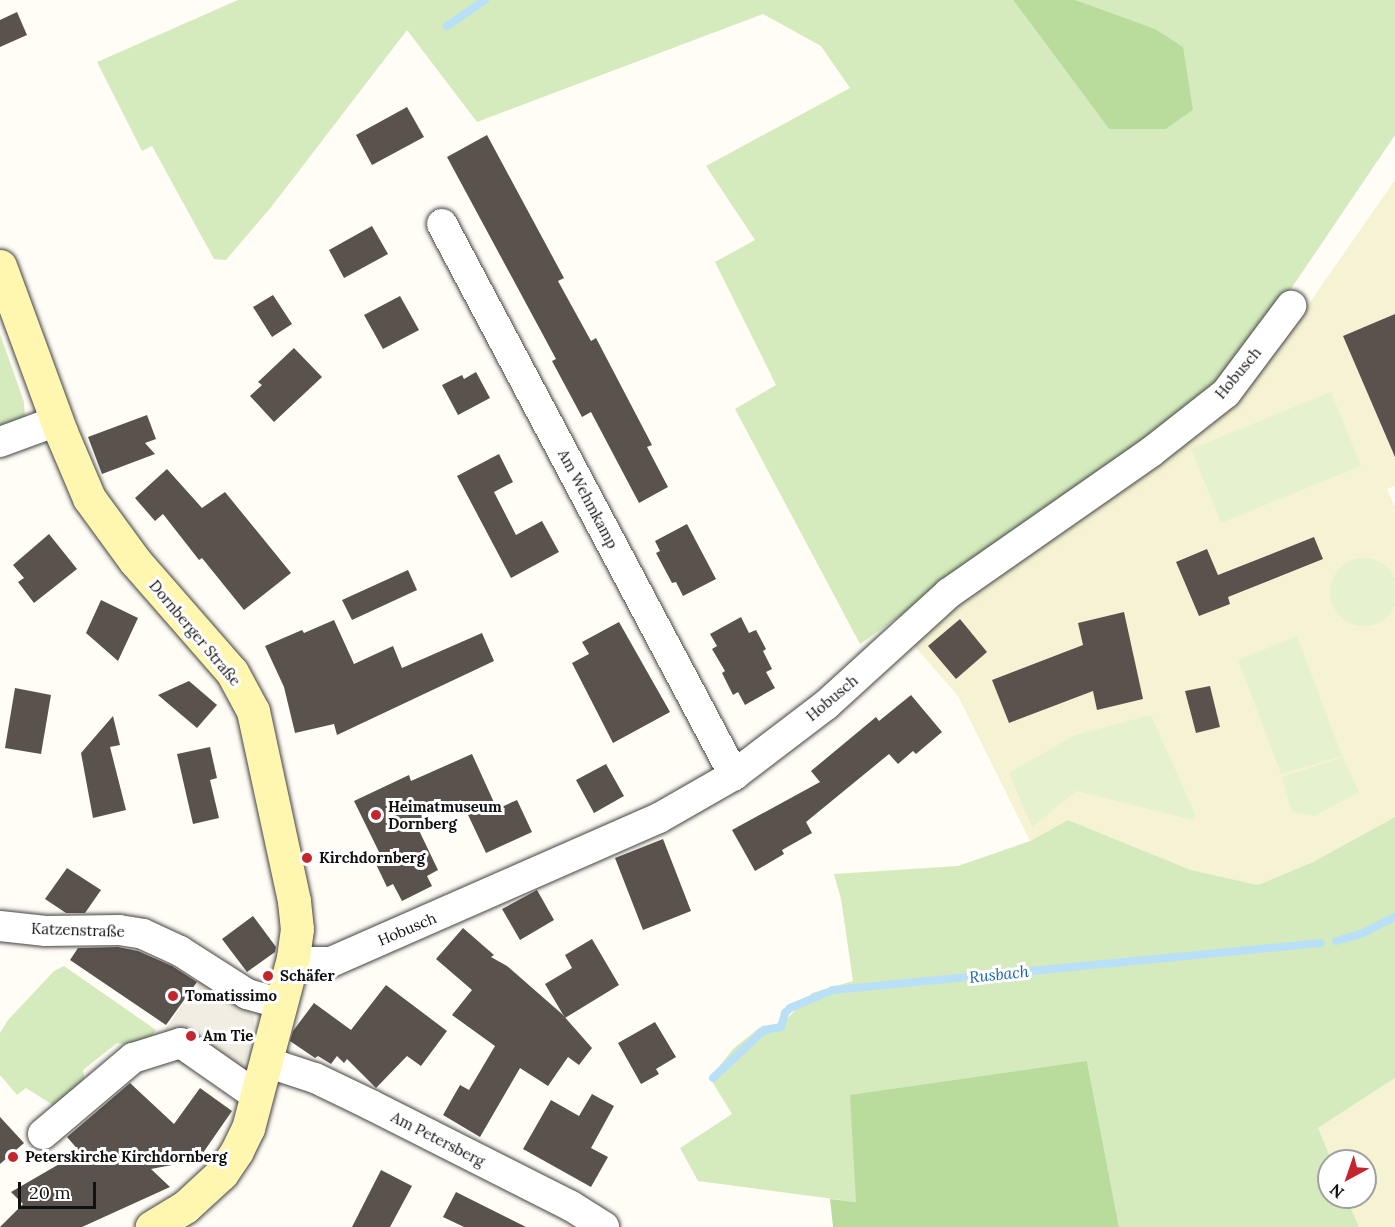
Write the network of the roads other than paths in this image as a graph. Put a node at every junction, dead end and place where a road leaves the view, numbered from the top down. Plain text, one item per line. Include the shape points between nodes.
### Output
1 (442, 224) dead end
2 (0, 266) edge
3 (1291, 306) dead end
4 (57, 421) junction
5 (0, 442) edge
6 (734, 775) junction
7 (0, 926) edge
8 (293, 958) junction
9 (282, 1004) junction
10 (266, 1062) junction
11 (257, 1096) junction
12 (43, 1134) dead end
13 (152, 1227) edge
14 (604, 1227) edge

1 - 6 street, Am Wehmkamp
2 - 4 street, Dornberger Straße
3 - 6 street, Hobusch via 1226,393 1151,452 949,593 826,705
4 - 5 street
4 - 8 street, Dornberger Straße via 80,479 101,518 232,672 253,711 294,901 297,929
6 - 8 street, Hobusch via 659,818 331,962
7 - 9 street, Katzenstraße via 143,934 180,951 247,994
8 - 9 street, Dornberger Straße
9 - 10 street, Dornberger Straße
10 - 11 street, Dornberger Straße
10 - 14 street, Am Petersberg via 315,1078 371,1105 571,1206
11 - 12 street via 181,1043 133,1058
11 - 13 street, Dornberger Straße via 248,1128 222,1173 185,1207

